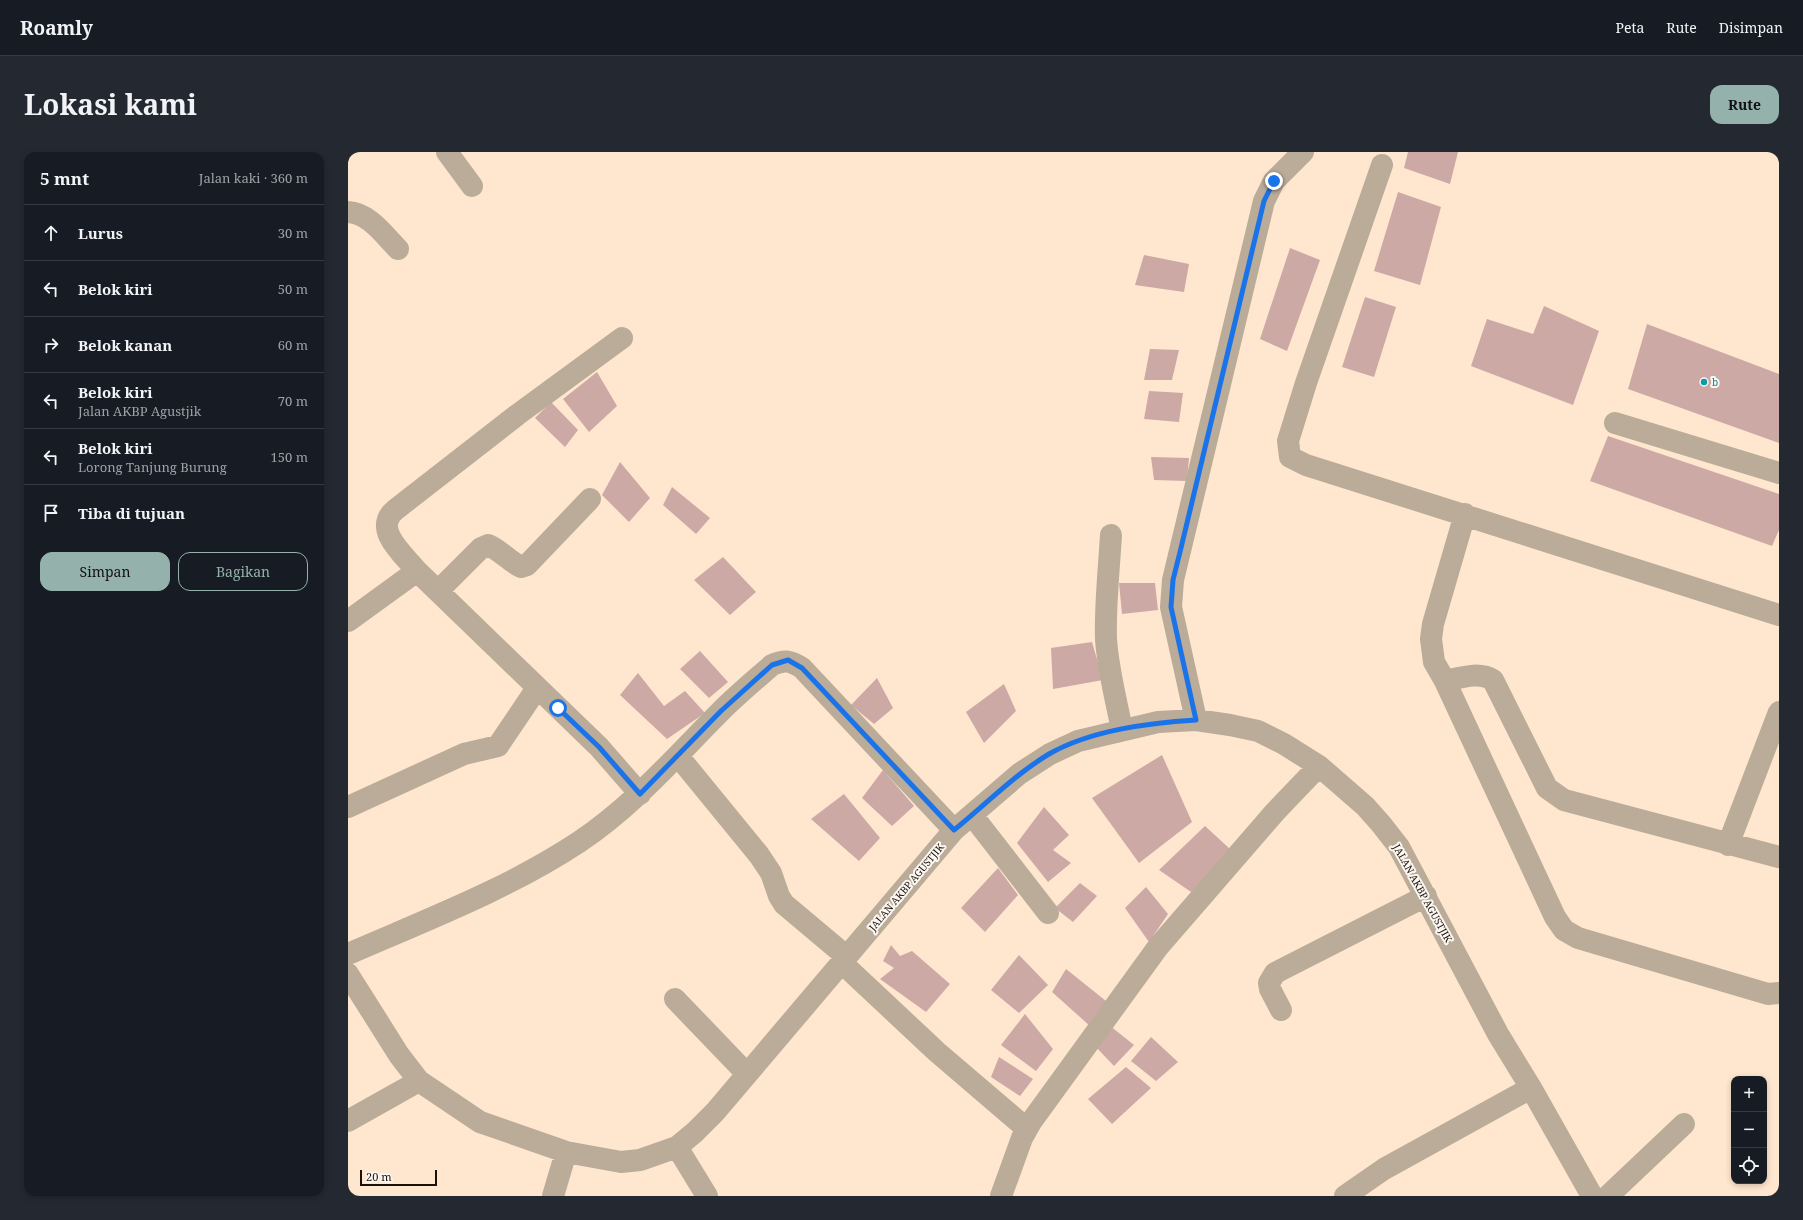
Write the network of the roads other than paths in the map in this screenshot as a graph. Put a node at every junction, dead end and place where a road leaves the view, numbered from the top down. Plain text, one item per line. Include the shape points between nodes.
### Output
1 (447, 152) edge
2 (1303, 152) edge
3 (1382, 165) dead end
4 (472, 186) dead end
5 (348, 212) edge
6 (398, 249) dead end
7 (622, 338) dead end
8 (1615, 423) dead end
9 (1779, 473) edge
10 (590, 499) dead end
11 (1465, 514) junction
12 (1111, 534) dead end
13 (417, 571) junction
14 (438, 591) junction
15 (1779, 615) edge
16 (348, 621) edge
17 (1445, 681) junction
18 (537, 688) junction
19 (1779, 712) edge
20 (1196, 720) junction
21 (1122, 730) junction
22 (678, 756) junction
23 (1319, 766) junction
24 (640, 794) junction
25 (348, 807) edge
26 (972, 815) junction
27 (954, 830) junction
28 (1728, 845) junction
29 (1779, 857) edge
30 (1426, 896) junction
31 (1048, 913) dead end
32 (348, 954) edge
33 (845, 960) junction
34 (348, 974) edge
35 (1779, 993) edge
36 (675, 999) dead end
37 (1281, 1010) dead end
38 (747, 1074) junction
39 (419, 1081) junction
40 (1531, 1088) junction
41 (348, 1120) edge
42 (1684, 1124) dead end
43 (1027, 1129) junction
44 (677, 1147) junction
45 (566, 1152) junction
46 (553, 1196) edge
47 (707, 1196) edge
48 (1001, 1196) edge
49 (1345, 1196) edge
50 (1592, 1196) edge
51 (1608, 1196) edge

1 - 4 street
2 - 20 street via 1278,176 1264,201 1173,580 1171,607
3 - 11 street via 1306,383 1288,441 1288,451 1290,456 1306,465
5 - 6 street via 354,212 370,221
7 - 13 street via 517,415 390,515 386,523 390,538
8 - 9 street
10 - 14 street via 527,565 521,567 512,563 496,548 488,545 481,548
11 - 15 street
11 - 17 street via 1433,624 1431,639 1434,662
12 - 21 street via 1106,639
13 - 14 street
13 - 16 street
14 - 18 street
17 - 28 street via 1477,675 1492,680 1547,788 1555,795 1564,800
17 - 35 street via 1555,917 1564,930 1578,938 1768,994
18 - 24 street via 599,747
18 - 25 street via 498,746 464,754
19 - 28 street
20 - 21 street, JALAN AKBP AGUSTJIK via 1158,722
20 - 23 street, JALAN AKBP AGUSTJIK via 1258,731
21 - 26 street, JALAN AKBP AGUSTJIK via 1078,741 1050,754 1020,774
22 - 24 street
22 - 27 street via 721,711 772,665 788,660 802,668
22 - 33 street via 759,855 771,873 784,904
23 - 30 street, JALAN AKBP AGUSTJIK via 1381,824 1399,846
23 - 43 street via 1275,812 1158,947
24 - 32 street via 580,841 537,868
26 - 27 street, JALAN AKBP AGUSTJIK
26 - 31 street
27 - 33 street, JALAN AKBP AGUSTJIK
28 - 29 street
30 - 37 street via 1275,973 1269,983
30 - 40 street, JALAN AKBP AGUSTJIK via 1498,1034
33 - 38 street, JALAN AKBP AGUSTJIK
33 - 43 street via 937,1052
34 - 39 street, JALAN AKBP AGUSTJIK via 399,1055
36 - 38 street
38 - 44 street, JALAN AKBP AGUSTJIK via 715,1112
39 - 41 street
39 - 45 street, JALAN AKBP AGUSTJIK via 480,1122
40 - 49 street via 1384,1169
40 - 50 street, JALAN AKBP AGUSTJIK
42 - 51 street
43 - 48 street
44 - 45 street, JALAN AKBP AGUSTJIK via 640,1160 621,1162
44 - 47 street
45 - 46 street

